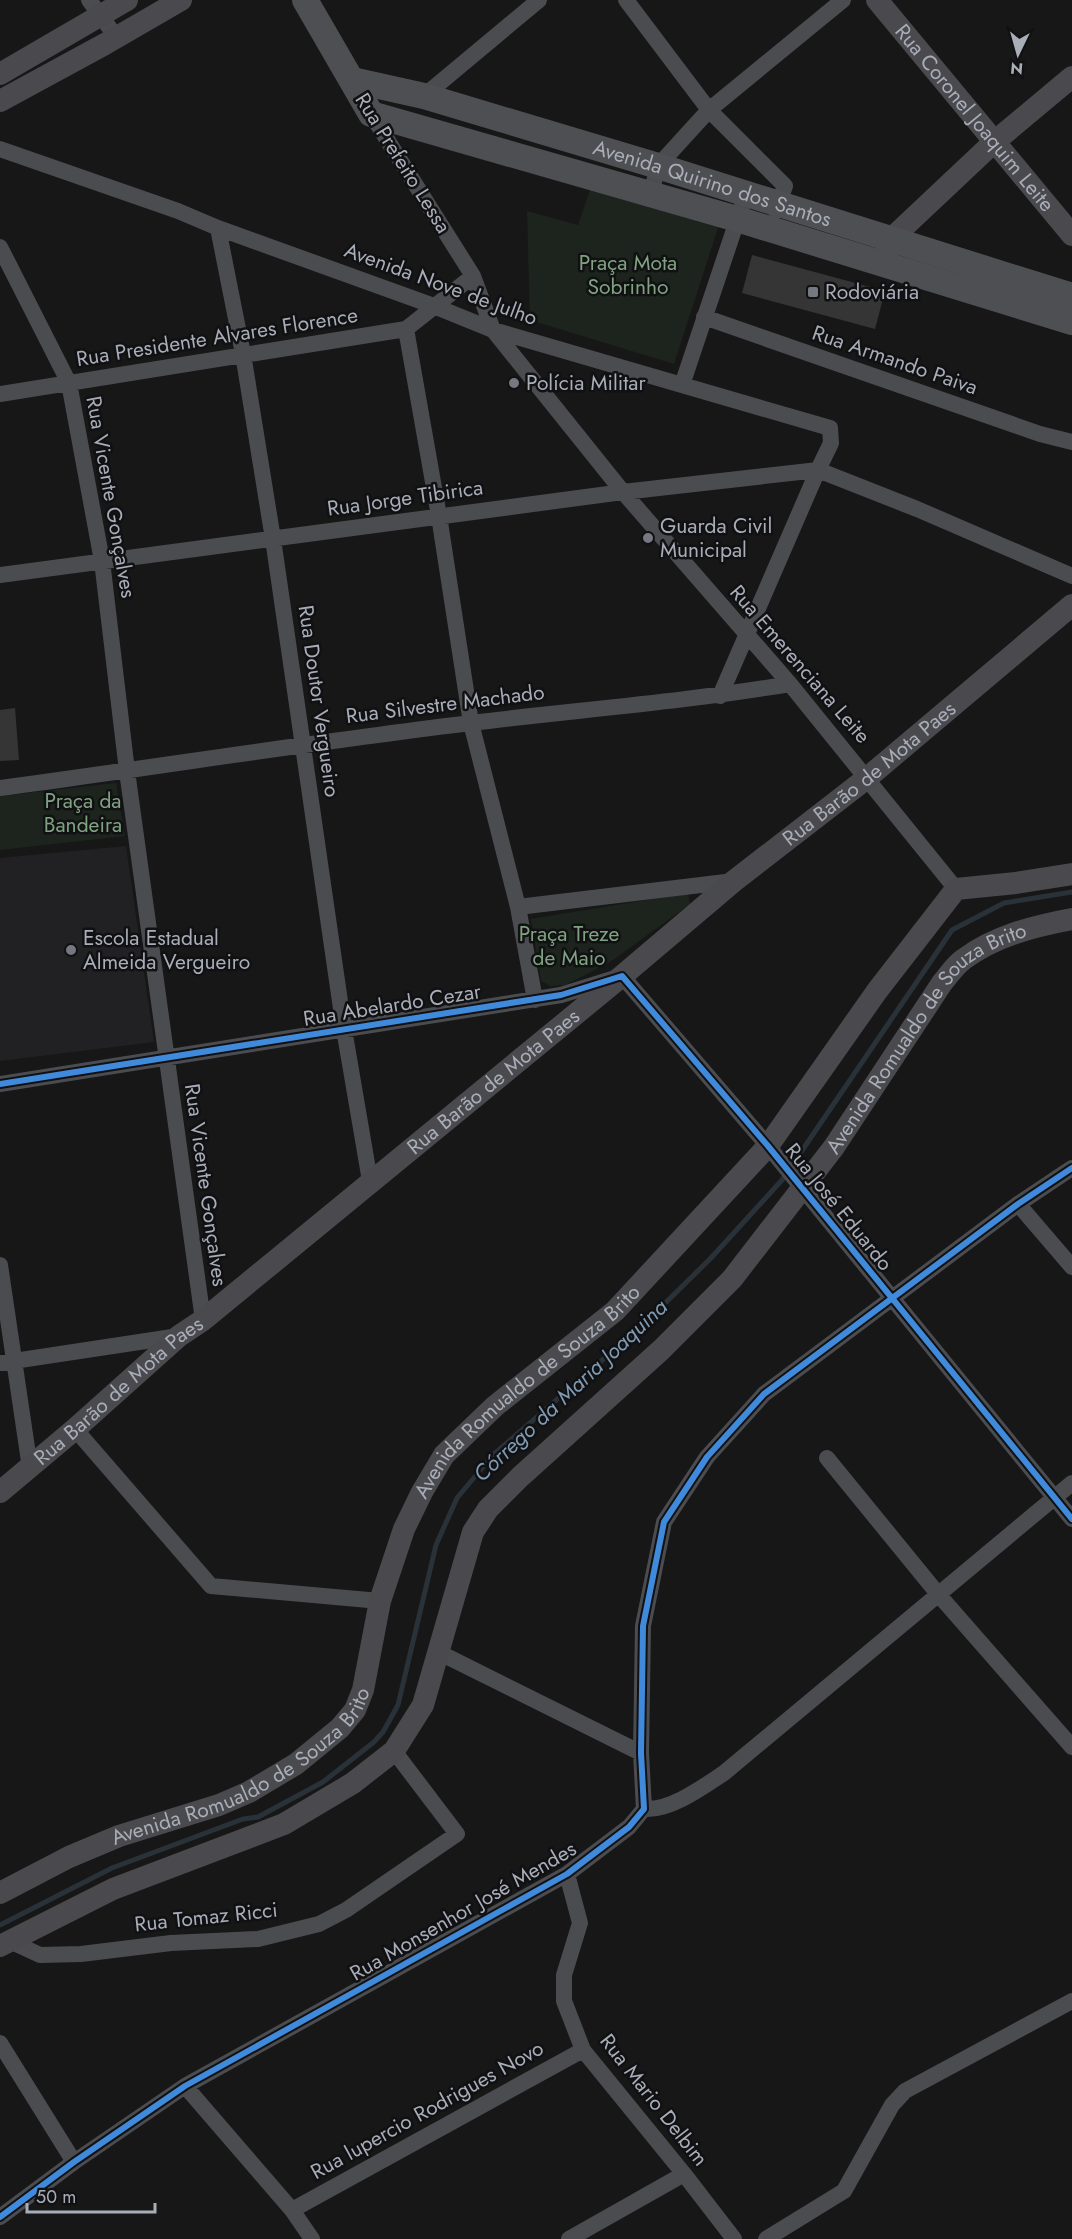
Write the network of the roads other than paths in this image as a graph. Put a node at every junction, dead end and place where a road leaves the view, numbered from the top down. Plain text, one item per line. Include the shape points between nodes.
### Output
1 (127, 0) edge
2 (181, 0) edge
3 (305, 0) edge
4 (539, 0) edge
5 (626, 0) edge
6 (843, 0) edge
7 (877, 0) edge
8 (96, 8) edge
9 (117, 38) junction
10 (0, 74) edge
11 (1072, 77) edge
12 (352, 81) junction
13 (424, 96) junction
14 (0, 101) edge
15 (709, 110) junction
16 (371, 114) junction
17 (993, 143) junction
18 (0, 149) edge
19 (658, 166) junction
20 (651, 194) junction
21 (746, 194) junction
22 (778, 204) junction
23 (737, 219) junction
24 (218, 228) junction
25 (771, 229) junction
26 (1072, 235) edge
27 (0, 247) edge
28 (887, 252) junction
29 (473, 276) junction
30 (1072, 296) edge
31 (434, 306) junction
32 (704, 317) junction
33 (1072, 322) edge
34 (406, 329) junction
35 (493, 330) junction
36 (243, 354) junction
37 (69, 383) junction
38 (682, 385) junction
39 (0, 394) edge
40 (1072, 442) edge
41 (818, 470) junction
42 (623, 492) junction
43 (439, 516) junction
44 (273, 539) junction
45 (102, 561) junction
46 (0, 575) edge
47 (1072, 576) edge
48 (1072, 605) edge
49 (746, 635) junction
50 (790, 684) junction
51 (720, 696) junction
52 (471, 723) junction
53 (303, 745) junction
54 (127, 771) junction
55 (867, 778) junction
56 (0, 788) edge
57 (1072, 874) edge
58 (734, 881) junction
59 (956, 889) junction
60 (518, 907) junction
61 (1072, 920) edge
62 (621, 976) junction
63 (535, 1000) junction
64 (344, 1029) junction
65 (165, 1058) junction
66 (0, 1084) edge
67 (768, 1146) junction
68 (1072, 1168) edge
69 (370, 1181) junction
70 (801, 1187) junction
71 (1018, 1204) junction
72 (0, 1265) edge
73 (1072, 1268) edge
74 (892, 1297) junction
75 (202, 1320) junction
76 (179, 1336) junction
77 (7, 1362) edge
78 (75, 1429) junction
79 (827, 1458) dead end
80 (30, 1468) junction
81 (1072, 1483) edge
82 (0, 1492) edge
83 (1053, 1497) junction
84 (1072, 1519) edge
85 (938, 1594) junction
86 (380, 1601) junction
87 (438, 1652) junction
88 (1072, 1747) edge
89 (394, 1751) junction
90 (641, 1753) junction
91 (644, 1809) junction
92 (567, 1874) junction
93 (0, 1893) edge
94 (6, 1944) edge
95 (1072, 2001) edge
96 (0, 2043) edge
97 (583, 2050) junction
98 (185, 2086) junction
99 (75, 2162) junction
100 (684, 2174) junction
101 (292, 2210) junction
102 (0, 2217) edge
103 (312, 2239) edge
104 (569, 2239) edge
105 (734, 2239) edge
106 (766, 2239) edge

1 - 8 main road
2 - 9 main road
3 - 12 main road, Rua Prefeito Lessa
4 - 13 street
5 - 15 street
6 - 15 street
7 - 17 main road, Rua Coronel Joaquim Leite
8 - 9 street
8 - 10 main road
9 - 14 main road
11 - 17 main road
12 - 13 main road, Avenida Quirino dos Santos
12 - 16 main road, Rua Prefeito Lessa
13 - 19 main road, Avenida Quirino dos Santos
15 - 19 street
15 - 22 street via 784,186
16 - 20 main road, Avenida Quirino dos Santos
16 - 29 street, Rua Prefeito Lessa
17 - 26 main road, Rua Coronel Joaquim Leite
17 - 28 main road
18 - 24 street, Avenida Nove de Julho
19 - 20 street
19 - 21 main road, Avenida Quirino dos Santos
20 - 23 main road, Avenida Quirino dos Santos
21 - 22 main road, Avenida Quirino dos Santos
21 - 23 street
22 - 25 street
22 - 28 main road, Avenida Quirino dos Santos
23 - 25 main road, Avenida Quirino dos Santos
23 - 32 street
24 - 31 street, Avenida Nove de Julho
24 - 36 street, Rua Doutor Vergueiro
25 - 28 main road, Avenida Quirino dos Santos
27 - 37 street, Rua Vicente Gonçalves
28 - 30 main road, Avenida Quirino dos Santos
28 - 33 main road, Avenida Quirino dos Santos
29 - 31 street
29 - 35 street, Rua Prefeito Lessa
31 - 34 street
31 - 35 street, Avenida Nove de Julho
32 - 38 street
32 - 40 street, Rua Armando Paiva
34 - 36 street, Rua Presidente Alvares Florence
34 - 43 street
35 - 38 street, Avenida Nove de Julho
35 - 42 street, Rua Emerenciana Leite
36 - 37 street, Rua Presidente Alvares Florence
36 - 44 street, Rua Doutor Vergueiro
37 - 39 street, Rua Presidente Alvares Florence
37 - 45 street, Rua Vicente Gonçalves
38 - 41 street, Avenida Nove de Julho via 830,428 831,444
41 - 42 street, Rua Jorge Tibirica
41 - 47 street
41 - 49 street
42 - 43 street, Rua Jorge Tibirica
42 - 49 street, Rua Emerenciana Leite
43 - 44 street, Rua Jorge Tibirica
43 - 52 street
44 - 45 street, Rua Jorge Tibirica
44 - 53 street, Rua Doutor Vergueiro
45 - 46 street, Rua Jorge Tibirica
45 - 54 street, Rua Vicente Gonçalves
48 - 55 main road, Rua Barão de Mota Paes
49 - 50 street, Rua Emerenciana Leite
49 - 51 street
50 - 51 street, Rua Silvestre Machado
50 - 55 street, Rua Emerenciana Leite
51 - 52 street, Rua Silvestre Machado
52 - 53 street, Rua Silvestre Machado
52 - 60 street
53 - 54 street, Rua Silvestre Machado
53 - 64 street, Rua Doutor Vergueiro
54 - 56 street, Rua Silvestre Machado
54 - 65 street
55 - 58 main road, Rua Barão de Mota Paes
55 - 59 street, Rua Emerenciana Leite
57 - 59 main road
58 - 60 street
58 - 62 main road, Rua Barão de Mota Paes
59 - 67 main road, Avenida Romualdo de Souza Brito via 876,991
60 - 63 street
61 - 70 main road, Avenida Romualdo de Souza Brito via 1036,925 962,960 942,983 834,1147
62 - 63 street, Rua Abelardo Cezar
62 - 67 street, Rua José Eduardo
62 - 69 main road, Rua Barão de Mota Paes
63 - 64 street, Rua Abelardo Cezar
64 - 65 street, Rua Abelardo Cezar
64 - 69 street, Rua Doutor Vergueiro
65 - 66 street, Rua Abelardo Cezar
65 - 75 street, Rua Vicente Gonçalves
67 - 70 street, Rua José Eduardo
67 - 86 main road, Avenida Romualdo de Souza Brito via 615,1311 495,1406 444,1455 404,1529
68 - 71 street
69 - 75 main road, Rua Barão de Mota Paes
70 - 74 street, Rua José Eduardo
70 - 87 main road, Avenida Romualdo de Souza Brito via 732,1279 488,1509 472,1532
71 - 73 street
71 - 74 street
72 - 77 street
74 - 83 street, Rua José Eduardo
74 - 90 street via 764,1394 707,1456 664,1522 643,1626
75 - 76 main road, Rua Barão de Mota Paes
76 - 77 street
76 - 78 main road, Rua Barão de Mota Paes
77 - 80 street
78 - 80 main road, Rua Barão de Mota Paes
78 - 86 street via 211,1586
79 - 85 street
80 - 82 main road, Rua Barão de Mota Paes
81 - 83 street
83 - 84 street, Rua José Eduardo
83 - 85 street
85 - 88 street
85 - 91 street via 724,1773 697,1791 655,1810
86 - 93 main road, Avenida Romualdo de Souza Brito via 363,1690 355,1710 321,1745 249,1792 119,1836
87 - 89 main road, Avenida Romualdo de Souza Brito via 423,1705
87 - 90 street
89 - 94 main road, Avenida Romualdo de Souza Brito via 353,1783 284,1824 113,1889
89 - 94 street, Rua Tomaz Ricci via 456,1834 346,1910 319,1924 258,1939 171,1943 81,1954 40,1955
90 - 91 street
91 - 92 street, Rua Monsenhor José Mendes via 629,1827
92 - 97 street, Rua Mario Delbim via 580,1923 564,1975 564,2001
92 - 98 street, Rua Monsenhor José Mendes
95 - 106 street via 905,2091 892,2105 844,2191
96 - 99 street
97 - 100 street, Rua Mario Delbim
97 - 101 street, Rua lupercio Rodrigues Novo
98 - 99 street, Rua Monsenhor José Mendes
98 - 101 street
99 - 102 street, Rua Monsenhor José Mendes
100 - 104 street
100 - 105 street, Rua Mario Delbim
101 - 103 street

